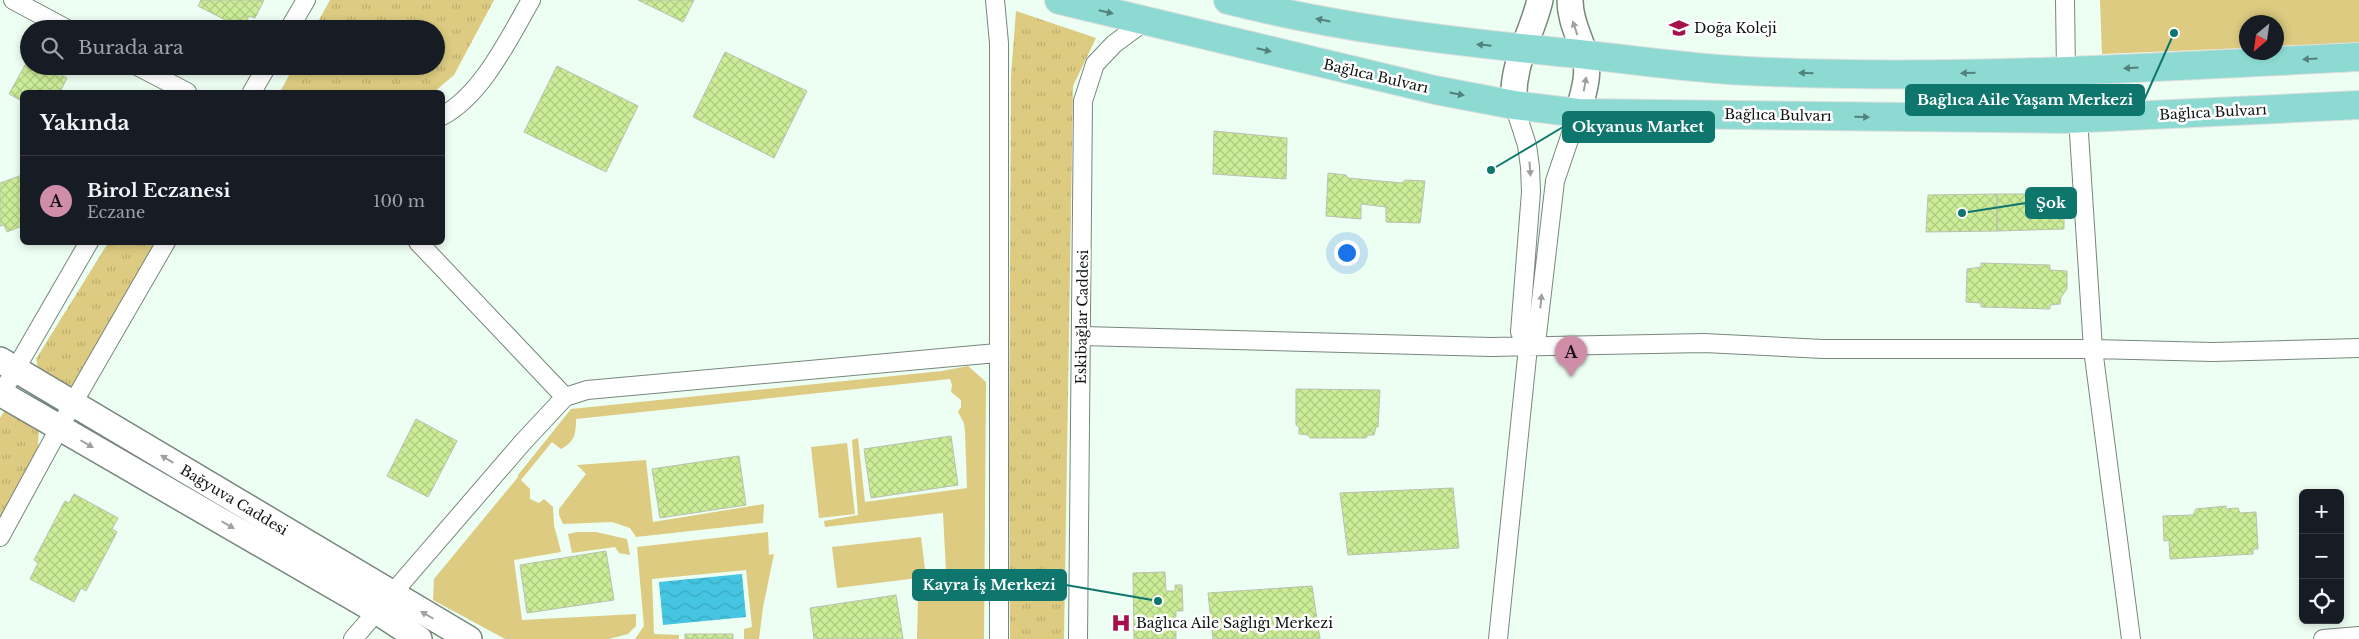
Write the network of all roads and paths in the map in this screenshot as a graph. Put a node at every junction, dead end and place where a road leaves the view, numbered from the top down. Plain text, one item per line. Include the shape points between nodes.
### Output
1 (13, 0) edge
2 (306, 0) edge
3 (530, 0) edge
4 (995, 0) edge
5 (1059, 0) edge
6 (1228, 0) edge
7 (1540, 0) edge
8 (1570, 0) edge
9 (2065, 0) edge
10 (50, 20) edge
11 (294, 20) edge
12 (1145, 21) junction
13 (1522, 48) junction
14 (1585, 55) junction
15 (2359, 57) edge
16 (2066, 71) junction
17 (152, 75) edge
18 (262, 75) edge
19 (178, 90) edge
20 (253, 90) edge
21 (1514, 105) junction
22 (2359, 105) edge
23 (1578, 113) junction
24 (445, 114) edge
25 (2078, 118) junction
26 (87, 245) edge
27 (164, 245) edge
28 (421, 245) edge
29 (1082, 336) junction
30 (1528, 347) junction
31 (2359, 348) edge
32 (2093, 349) junction
33 (997, 353) junction
34 (8, 364) edge
35 (1, 394) edge
36 (565, 397) junction
37 (73, 402) junction
38 (60, 429) junction
39 (0, 537) edge
40 (385, 603) junction
41 (2359, 636) edge
42 (353, 639) edge
43 (419, 639) edge
44 (469, 639) edge
45 (999, 639) edge
46 (1078, 639) edge
47 (1498, 639) edge
48 (2131, 639) edge
49 (2323, 639) edge

1 - 10 street
2 - 11 street
3 - 24 street via 491,70
4 - 33 street via 998,43
5 -> 12 main road, Bağlıca Bulvarı
13 -> 6 main road via 1369,29
7 - 13 street
14 -> 8 street via 1572,20
9 - 16 street
12 -> 21 main road, Bağlıca Bulvarı via 1435,90
12 - 29 street, Eskibağlar Caddesi via 1114,44 1095,64 1083,101
13 - 14 main road
13 - 21 street via 1513,88
16 -> 14 main road via 1848,75 1705,69
23 -> 14 street via 1586,81
15 -> 16 main road
17 - 19 street
18 - 20 street
21 - 23 main road, Bağlıca Bulvarı
21 -> 30 street via 1527,144 1530,166 1531,192 1520,332
22 - 25 main road, Bağlıca Bulvarı
23 -> 25 main road, Bağlıca Bulvarı
30 -> 23 street via 1537,335 1555,180
25 - 32 street
26 - 34 street
27 - 37 street
28 - 36 street
29 - 30 street
29 - 46 street, Eskibağlar Caddesi
30 - 32 street via 1704,343 1823,349
30 - 47 street
31 - 32 street via 2213,352
32 - 48 street
33 - 36 street via 587,390
33 - 45 street
34 - 35 street
34 - 37 street, Bağyuva Caddesi
35 - 38 street, Bağyuva Caddesi
36 - 40 street
37 - 38 street
40 -> 37 street, Bağyuva Caddesi
38 - 39 street
38 -> 40 street, Bağyuva Caddesi
40 - 42 street
40 - 43 street, Bağyuva Caddesi
44 -> 40 street, Bağyuva Caddesi
41 - 49 street

